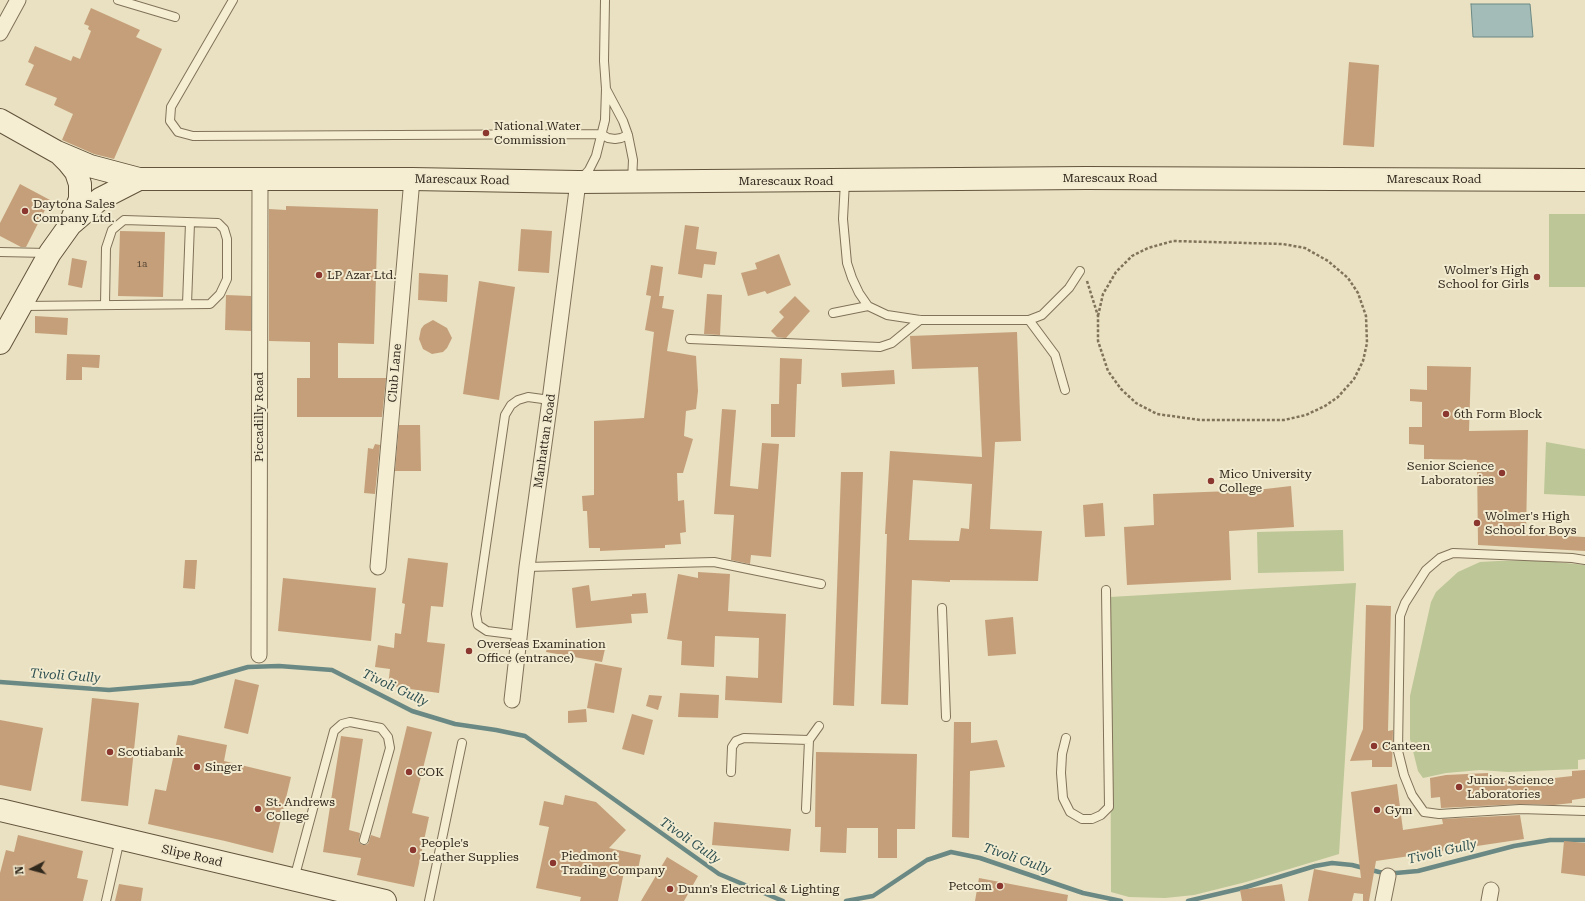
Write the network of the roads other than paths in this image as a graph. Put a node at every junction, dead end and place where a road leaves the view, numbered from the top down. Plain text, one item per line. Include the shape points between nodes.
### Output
1 (18, 0) edge
2 (118, 0) edge
3 (233, 0) edge
4 (605, 0) edge
5 (175, 17) dead end
6 (0, 33) edge
7 (606, 89) junction
8 (0, 120) edge
9 (602, 134) junction
10 (628, 135) junction
11 (57, 152) junction
12 (140, 179) junction
13 (260, 179) junction
14 (412, 179) junction
15 (845, 180) junction
16 (1585, 180) edge
17 (578, 182) junction
18 (632, 182) junction
19 (190, 223) junction
20 (70, 225) junction
21 (0, 252) edge
22 (50, 253) junction
23 (1080, 271) road end
24 (105, 304) junction
25 (187, 304) junction
26 (21, 306) junction
27 (868, 306) junction
28 (833, 313) dead end
29 (920, 320) junction
30 (1029, 320) junction
31 (3, 333) edge
32 (690, 339) dead end
33 (1065, 390) dead end
34 (550, 400) junction
35 (1585, 560) edge
36 (378, 567) dead end
37 (527, 567) junction
38 (821, 584) dead end
39 (1106, 590) dead end
40 (942, 608) dead end
41 (519, 635) junction
42 (259, 655) dead end
43 (512, 700) dead end
44 (946, 717) dead end
45 (819, 726) dead end
46 (1066, 738) dead end
47 (809, 740) junction
48 (462, 743) dead end
49 (731, 772) dead end
50 (806, 809) dead end
51 (0, 810) edge
52 (1585, 811) edge
53 (120, 839) junction
54 (364, 840) dead end
55 (1388, 876) dead end
56 (294, 880) junction
57 (106, 901) edge
58 (385, 901) edge
59 (429, 901) edge
60 (1382, 901) edge

1 - 6 street
2 - 5 lane
3 - 9 lane via 171,107 170,121 178,132 193,136
4 - 7 lane
7 - 9 lane
7 - 10 lane
8 - 11 main road, Marescaux Road
9 - 10 lane via 615,139
9 - 17 lane via 589,170
10 - 18 lane via 633,160
11 - 12 main road, Marescaux Road via 90,166
11 - 20 main road via 76,172 80,184 80,199
12 - 13 main road, Marescaux Road
12 - 20 main road via 100,199
13 - 14 main road, Marescaux Road
13 - 42 street, Piccadilly Road
14 - 17 main road, Marescaux Road
14 - 36 street, Club Lane
15 - 16 main road, Marescaux Road
15 - 18 main road, Marescaux Road
15 - 27 lane via 843,219 848,263 852,278
17 - 18 main road, Marescaux Road
17 - 34 street, Manhattan Road
19 - 24 lane via 124,220 112,230 106,248
19 - 25 lane
19 - 25 lane via 218,223 224,229 227,239 227,279 220,294 210,304
20 - 22 main road
21 - 22 lane
22 - 26 main road
23 - 30 lane via 1069,288 1042,315
24 - 25 lane
24 - 26 lane
26 - 31 main road
27 - 28 lane
27 - 29 lane via 888,315
29 - 30 lane
29 - 32 lane via 892,343 880,347
30 - 33 lane via 1055,355
34 - 37 street, Manhattan Road
34 - 41 lane via 528,397 518,400 505,415 478,598 478,625 487,631
35 - 52 lane via 1453,553 1440,558 1426,570 1405,603 1400,616 1398,743 1404,775 1412,795 1424,812 1439,814 1520,809
37 - 38 lane via 714,562
37 - 41 street, Manhattan Road
39 - 46 lane via 1109,807 1092,819 1082,819 1070,812 1063,798 1061,773
40 - 44 lane
41 - 43 street, Manhattan Road
45 - 47 lane
47 - 49 lane via 744,738 736,741 732,746
47 - 50 lane
48 - 59 lane
51 - 53 main road, Slipe Road
53 - 56 main road, Slipe Road
53 - 57 lane
54 - 56 lane via 390,748 388,737 381,728 350,722 342,724 334,731
55 - 60 street
56 - 58 main road, Slipe Road

